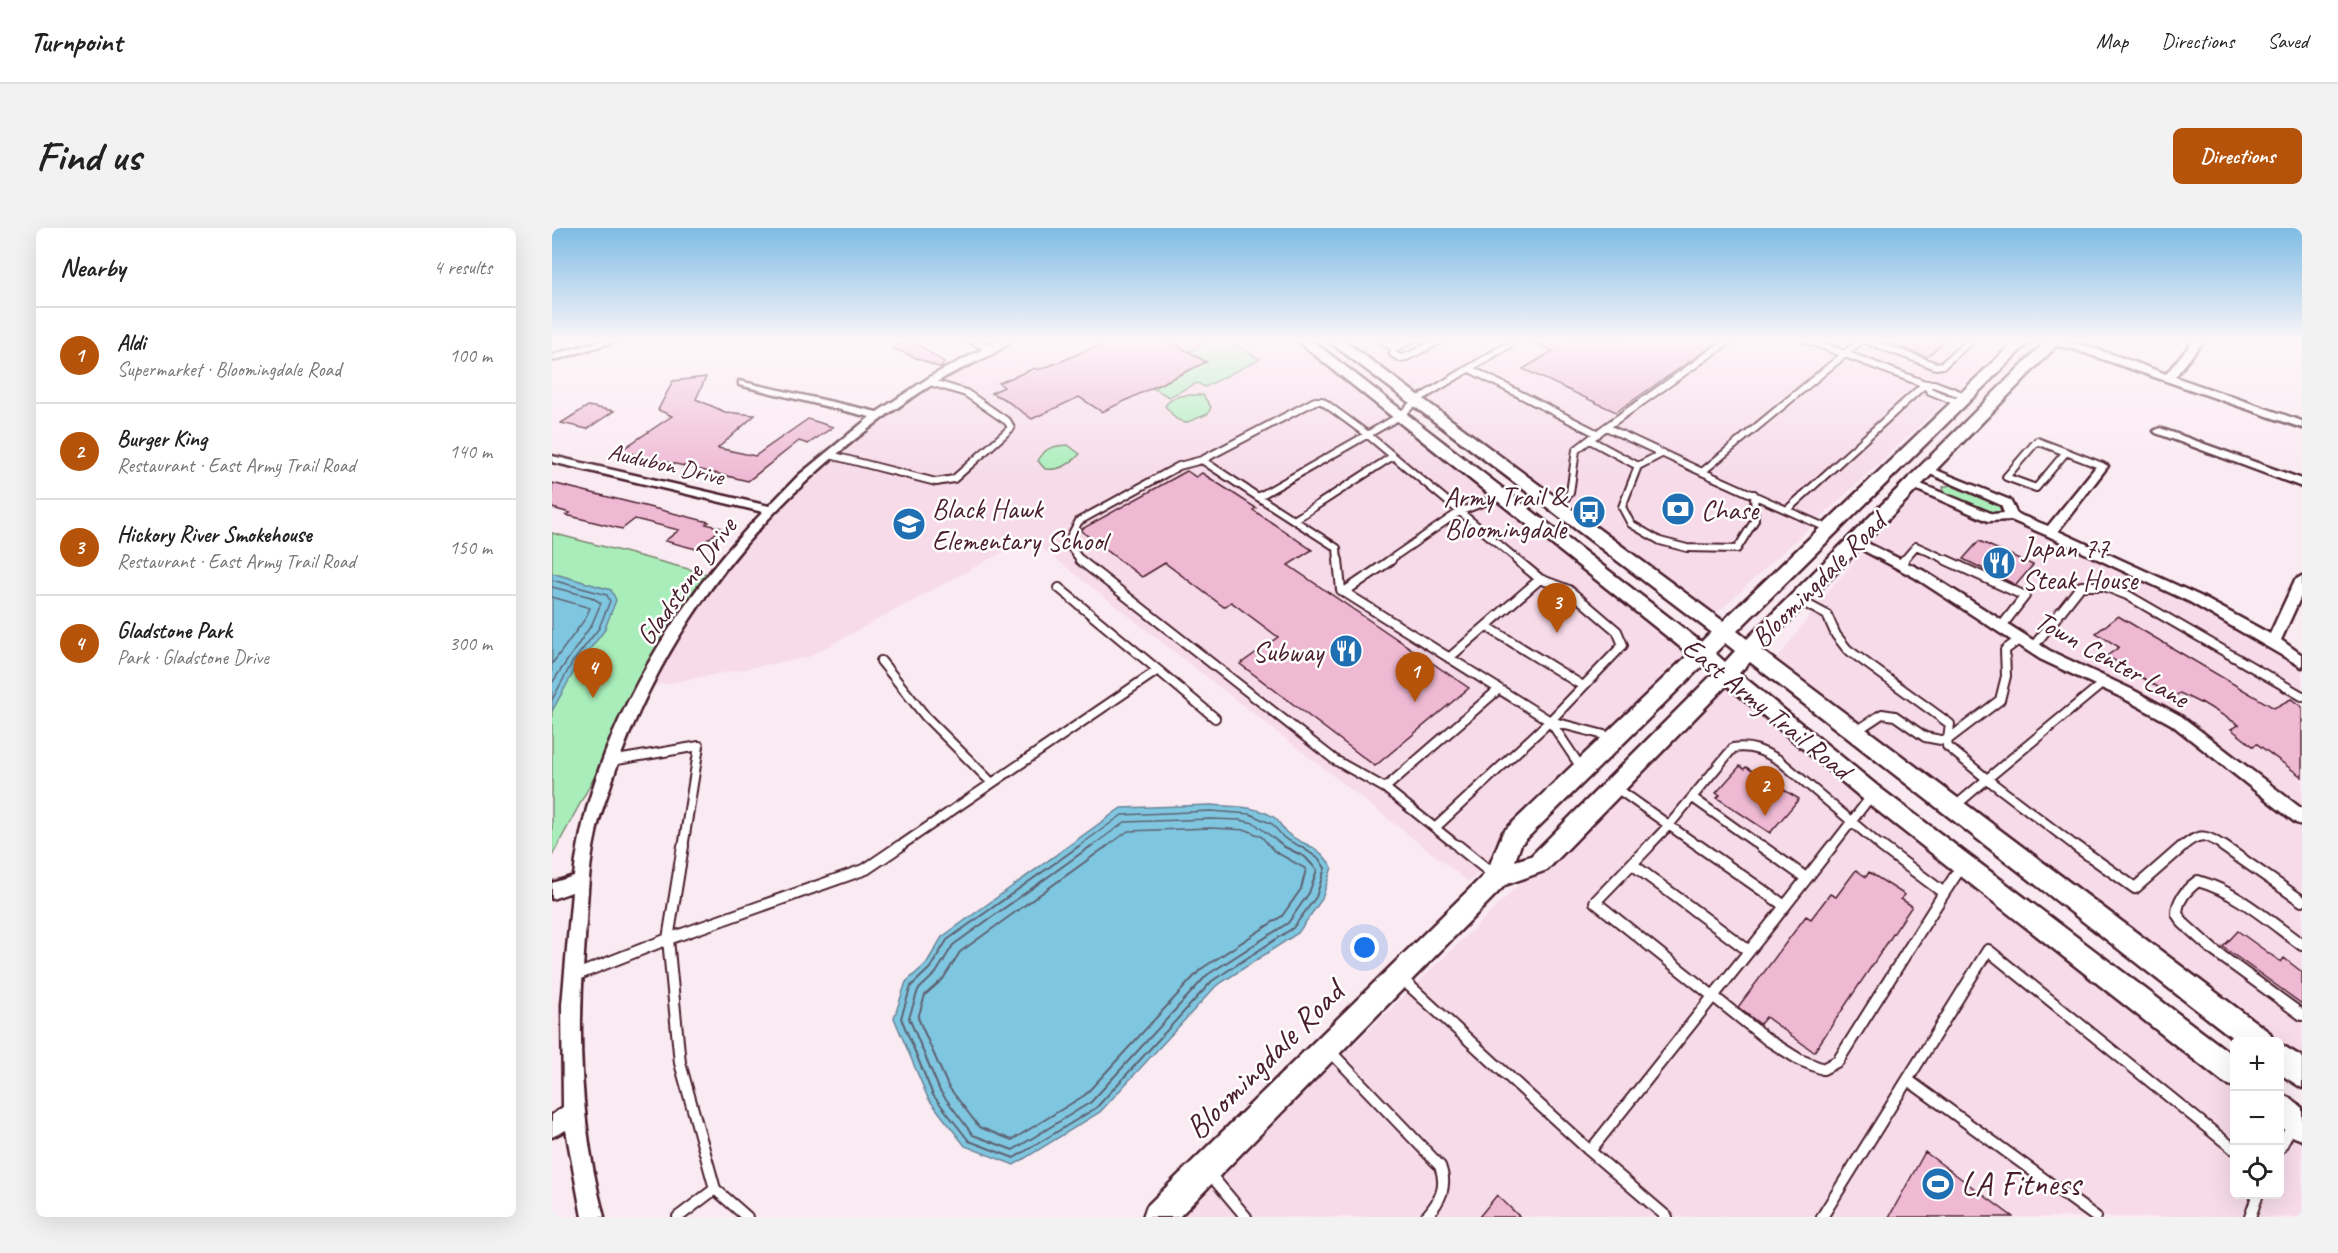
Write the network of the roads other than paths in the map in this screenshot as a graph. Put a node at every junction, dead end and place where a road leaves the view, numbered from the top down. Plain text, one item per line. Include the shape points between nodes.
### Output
1 (752, 385) edge
2 (925, 385) edge
3 (940, 385) edge
4 (1361, 385) edge
5 (1397, 385) edge
6 (1442, 385) edge
7 (1502, 385) edge
8 (1665, 385) edge
9 (1807, 385) edge
10 (1924, 385) edge
11 (1926, 385) edge
12 (1977, 385) edge
13 (2011, 385) edge
14 (2186, 385) edge
15 (1417, 400) junction
16 (1962, 400) junction
17 (1401, 416) junction
18 (878, 417) junction
19 (2302, 424) edge
20 (1606, 427) junction
21 (2160, 431) dead end
22 (1598, 434) junction
23 (1368, 435) junction
24 (1590, 440) junction
25 (2066, 452) junction
26 (1663, 453) junction
27 (830, 455) junction
28 (1393, 456) junction
29 (552, 459) edge
30 (1202, 460) junction
31 (1638, 466) junction
32 (2102, 466) joint
33 (1927, 470) junction
34 (1702, 472) junction
35 (2302, 483) edge
36 (1912, 485) junction
37 (1754, 494) junction
38 (1500, 496) junction
39 (1258, 497) junction
40 (1559, 506) junction
41 (1788, 509) junction
42 (771, 510) junction
43 (1459, 512) junction
44 (2012, 516) junction
45 (1294, 520) junction
46 (1829, 529) junction
47 (2050, 532) junction
48 (1857, 542) junction
49 (1900, 564) junction
50 (1540, 579) junction
51 (2302, 580) edge
52 (1059, 588) dead end
53 (1344, 592) junction
54 (1799, 600) junction
55 (1486, 626) junction
56 (2001, 627) junction
57 (1723, 631) junction
58 (2020, 639) junction
59 (2273, 642) junction
60 (2033, 647) junction
61 (1748, 650) junction
62 (1700, 652) junction
63 (1449, 658) junction
64 (881, 661) dead end
65 (2302, 662) edge
66 (1158, 670) junction
67 (1726, 674) junction
68 (2103, 683) junction
69 (1583, 686) junction
70 (1499, 689) junction
71 (2302, 696) edge
72 (1215, 718) dead end
73 (1550, 721) junction
74 (1855, 732) junction
75 (1615, 738) junction
76 (1946, 741) junction
77 (611, 761) junction
78 (1582, 769) junction
79 (1987, 779) junction
80 (993, 783) junction
81 (1615, 786) junction
82 (1385, 788) junction
83 (1872, 794) junction
84 (1693, 798) junction
85 (1952, 808) junction
86 (2302, 818) edge
87 (1851, 822) junction
88 (1670, 824) junction
89 (1435, 828) junction
90 (1964, 863) junction
91 (1632, 864) junction
92 (1497, 878) junction
93 (1806, 878) junction
94 (582, 881) junction
95 (552, 891) edge
96 (1945, 894) junction
97 (2302, 901) edge
98 (1785, 906) junction
99 (668, 939) junction
100 (2302, 945) edge
101 (1749, 951) junction
102 (1399, 976) junction
103 (573, 977) junction
104 (1712, 997) junction
105 (2302, 1015) edge
106 (2255, 1037) edge
107 (1327, 1048) junction
108 (2284, 1060) edge
109 (2230, 1069) edge
110 (2302, 1074) edge
111 (1908, 1080) junction
112 (574, 1112) junction
113 (2292, 1118) edge
114 (552, 1127) edge
115 (2230, 1145) edge
116 (2281, 1145) edge
117 (1590, 1151) junction
118 (1206, 1170) junction
119 (716, 1189) junction
120 (2256, 1199) edge
121 (593, 1217) edge
122 (678, 1217) edge
123 (747, 1217) edge
124 (1158, 1217) edge
125 (1246, 1217) edge
126 (1426, 1217) edge
127 (1667, 1217) edge
128 (1822, 1217) edge
129 (2096, 1217) edge
130 (2250, 1217) edge

1 - 18 street
2 - 18 street, Gladstone Drive
3 - 27 lane via 966,393 1011,428 954,479 936,482
4 - 17 main road, East Army Trail Road
5 - 15 main road, East Army Trail Road
6 - 15 lane
7 - 22 lane
8 - 20 lane
9 - 34 lane
10 - 41 lane
11 - 16 lane via 1930,391
12 - 16 main road, Bloomingdale Road
13 - 33 main road, Bloomingdale Road
14 - 19 street
15 - 17 lane
15 - 40 main road, East Army Trail Road
16 - 46 main road, Bloomingdale Road
17 - 23 lane
17 - 38 main road, East Army Trail Road
18 - 27 street, Gladstone Drive
20 - 22 lane
20 - 26 lane
21 - 35 street
22 - 24 lane
23 - 28 lane
23 - 30 lane via 1322,401 1315,401
23 - 39 lane
24 - 31 lane
24 - 40 lane via 1576,450 1570,493
25 - 25 lane via 2037,441 2006,477 2036,488
25 - 32 lane
26 - 31 lane
26 - 34 lane
27 - 42 street, Gladstone Drive
28 - 43 lane
28 - 45 lane
29 - 42 street, Audubon Drive
30 - 39 lane
30 - 82 lane via 1179,466 1079,521 1069,531 1068,541 1074,553 1094,573 1335,760
31 - 37 lane via 1622,507 1631,524 1660,541 1687,548 1737,549 1755,520
32 - 47 street
33 - 36 main road, Bloomingdale Road
33 - 44 street via 2006,503
34 - 37 lane
36 - 44 street via 1992,518
36 - 48 main road, Bloomingdale Road
37 - 41 lane
38 - 43 lane
38 - 62 main road, East Army Trail Road
39 - 45 lane
40 - 57 main road, East Army Trail Road
41 - 46 lane
42 - 77 street, Gladstone Drive via 687,612 629,716
43 - 50 lane
43 - 53 lane
44 - 47 street
45 - 53 lane via 1337,548
46 - 57 main road, Bloomingdale Road
47 - 59 street via 2195,599
48 - 49 street, Town Center Lane
48 - 54 main road, Bloomingdale Road
49 - 56 street, Town Center Lane
49 - 56 lane via 1916,546 2025,596
50 - 55 lane
50 - 69 lane via 1569,590 1617,631 1623,645
51 - 59 street
52 - 66 lane
53 - 63 lane
54 - 61 main road, Bloomingdale Road
54 - 76 lane via 1827,615 1847,649 1950,724
55 - 63 lane
55 - 69 lane
56 - 58 street, Town Center Lane
57 - 61 main road, East Army Trail Road
57 - 62 main road, Bloomingdale Road
58 - 60 street, Town Center Lane
58 - 76 lane via 2005,650 2006,676 2000,700
59 - 65 street
60 - 68 street, Town Center Lane
60 - 71 lane via 2081,586 2104,586 2127,595
61 - 67 main road, Bloomingdale Road
61 - 74 main road, East Army Trail Road
62 - 67 main road, East Army Trail Road
62 - 75 main road, Bloomingdale Road
63 - 70 lane
64 - 80 lane via 927,717
66 - 72 lane
66 - 80 lane
67 - 81 main road, Bloomingdale Road
67 - 83 main road, East Army Trail Road
68 - 79 lane
68 - 86 street, Town Center Lane via 2176,720
69 - 73 lane
70 - 73 lane
70 - 82 lane
73 - 75 lane
73 - 78 lane
73 - 89 lane
74 - 76 lane via 1882,714 1895,716 1925,737
74 - 85 main road, East Army Trail Road
75 - 78 main road, Bloomingdale Road
76 - 79 lane
77 - 94 street, Gladstone Drive via 588,829
77 - 99 lane via 699,746
78 - 92 main road, Bloomingdale Road via 1511,839
79 - 85 lane
79 - 97 lane via 2135,888 2193,837 2209,836
80 - 99 lane via 866,869
81 - 88 lane
81 - 92 main road, Bloomingdale Road via 1539,863
82 - 89 lane
83 - 87 lane
83 - 90 main road, East Army Trail Road
84 - 87 lane via 1733,748 1748,746 1791,770
84 - 88 lane
84 - 93 lane
85 - 106 main road, East Army Trail Road
87 - 93 lane
87 - 96 lane
88 - 91 lane
88 - 98 lane
89 - 92 lane
90 - 96 lane
90 - 109 main road, East Army Trail Road
91 - 101 lane
91 - 104 lane via 1595,902
92 - 102 main road, Bloomingdale Road
93 - 98 lane
94 - 95 street
94 - 103 street, Gladstone Drive
96 - 104 lane via 1838,1061 1823,1069 1791,1057
98 - 101 lane
99 - 103 lane
99 - 119 lane via 680,1063
100 - 105 lane via 2207,882 2192,885 2178,902 2180,922
101 - 104 lane
102 - 107 main road, Bloomingdale Road
102 - 117 lane
103 - 112 street, Gladstone Drive via 570,1002
104 - 117 lane
107 - 118 main road, Bloomingdale Road
107 - 126 lane via 1440,1166 1445,1177 1444,1189
108 - 110 main road
111 - 115 lane via 1988,950
111 - 128 lane
111 - 129 lane
112 - 114 street
112 - 121 street, Gladstone Drive
113 - 116 lane
117 - 127 lane
118 - 124 main road, Bloomingdale Road
118 - 125 lane
119 - 122 lane
119 - 123 lane
120 - 130 lane

